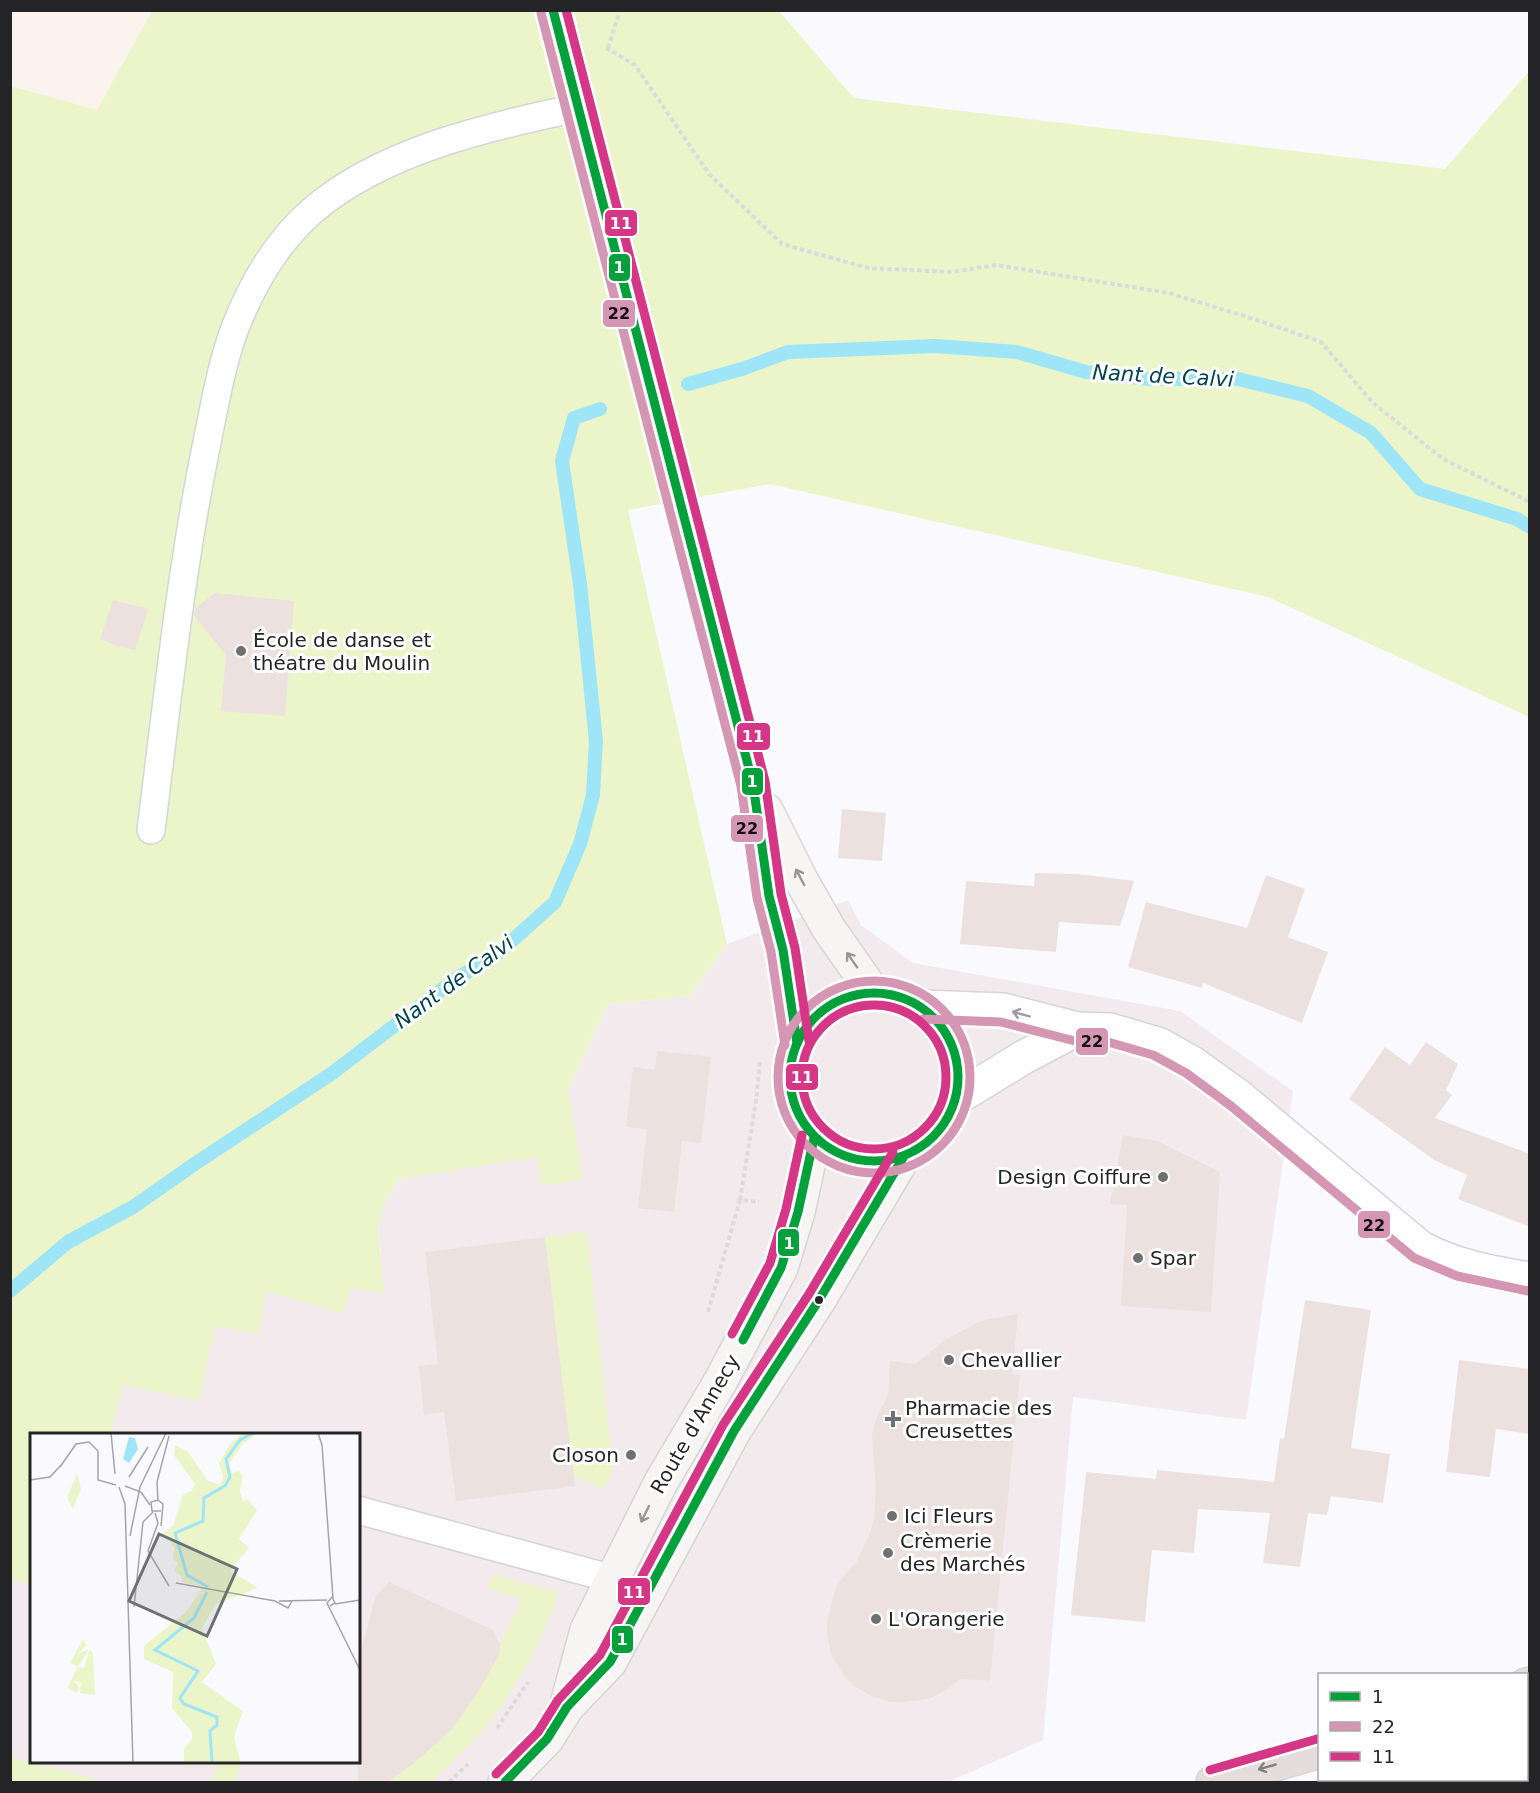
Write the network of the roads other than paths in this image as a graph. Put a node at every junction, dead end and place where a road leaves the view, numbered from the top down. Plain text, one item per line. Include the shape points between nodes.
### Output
1 (553, 10) edge
2 (577, 108) junction
3 (753, 784) junction
4 (152, 830) dead end
5 (873, 992) junction
6 (923, 1007) junction
7 (1077, 1029) junction
8 (796, 1042) junction
9 (957, 1098) junction
10 (814, 1138) junction
11 (903, 1158) junction
12 (1530, 1279) edge
13 (360, 1511) edge
14 (613, 1580) junction
15 (567, 1707) junction
16 (1318, 1752) edge
17 (505, 1782) edge
18 (1213, 1782) edge

1 - 2 main road
2 - 3 main road
2 - 4 lane via 441,142 348,184 311,211 261,272 227,352 199,482 182,577
5 -> 3 main road via 801,880
3 - 8 main road
5 - 6 main road via 899,996
5 - 8 main road via 842,998 814,1016
7 -> 6 street via 1003,1010
6 - 9 main road via 946,1032 959,1064
7 - 9 street
7 - 12 street via 1110,1030 1158,1044 1192,1063 1238,1096 1420,1248 1467,1267
8 - 10 main road via 789,1076 795,1109
9 - 11 main road via 938,1135
10 - 11 main road via 856,1161
10 -> 14 main road, Route d'Annecy via 781,1268 661,1482
11 - 15 main road, Route d'Annecy via 819,1300 734,1431 610,1662
13 - 14 lane
14 - 15 main road, Route d'Annecy via 587,1630
15 - 17 main road, Route d'Annecy via 547,1739
16 -> 18 highway

